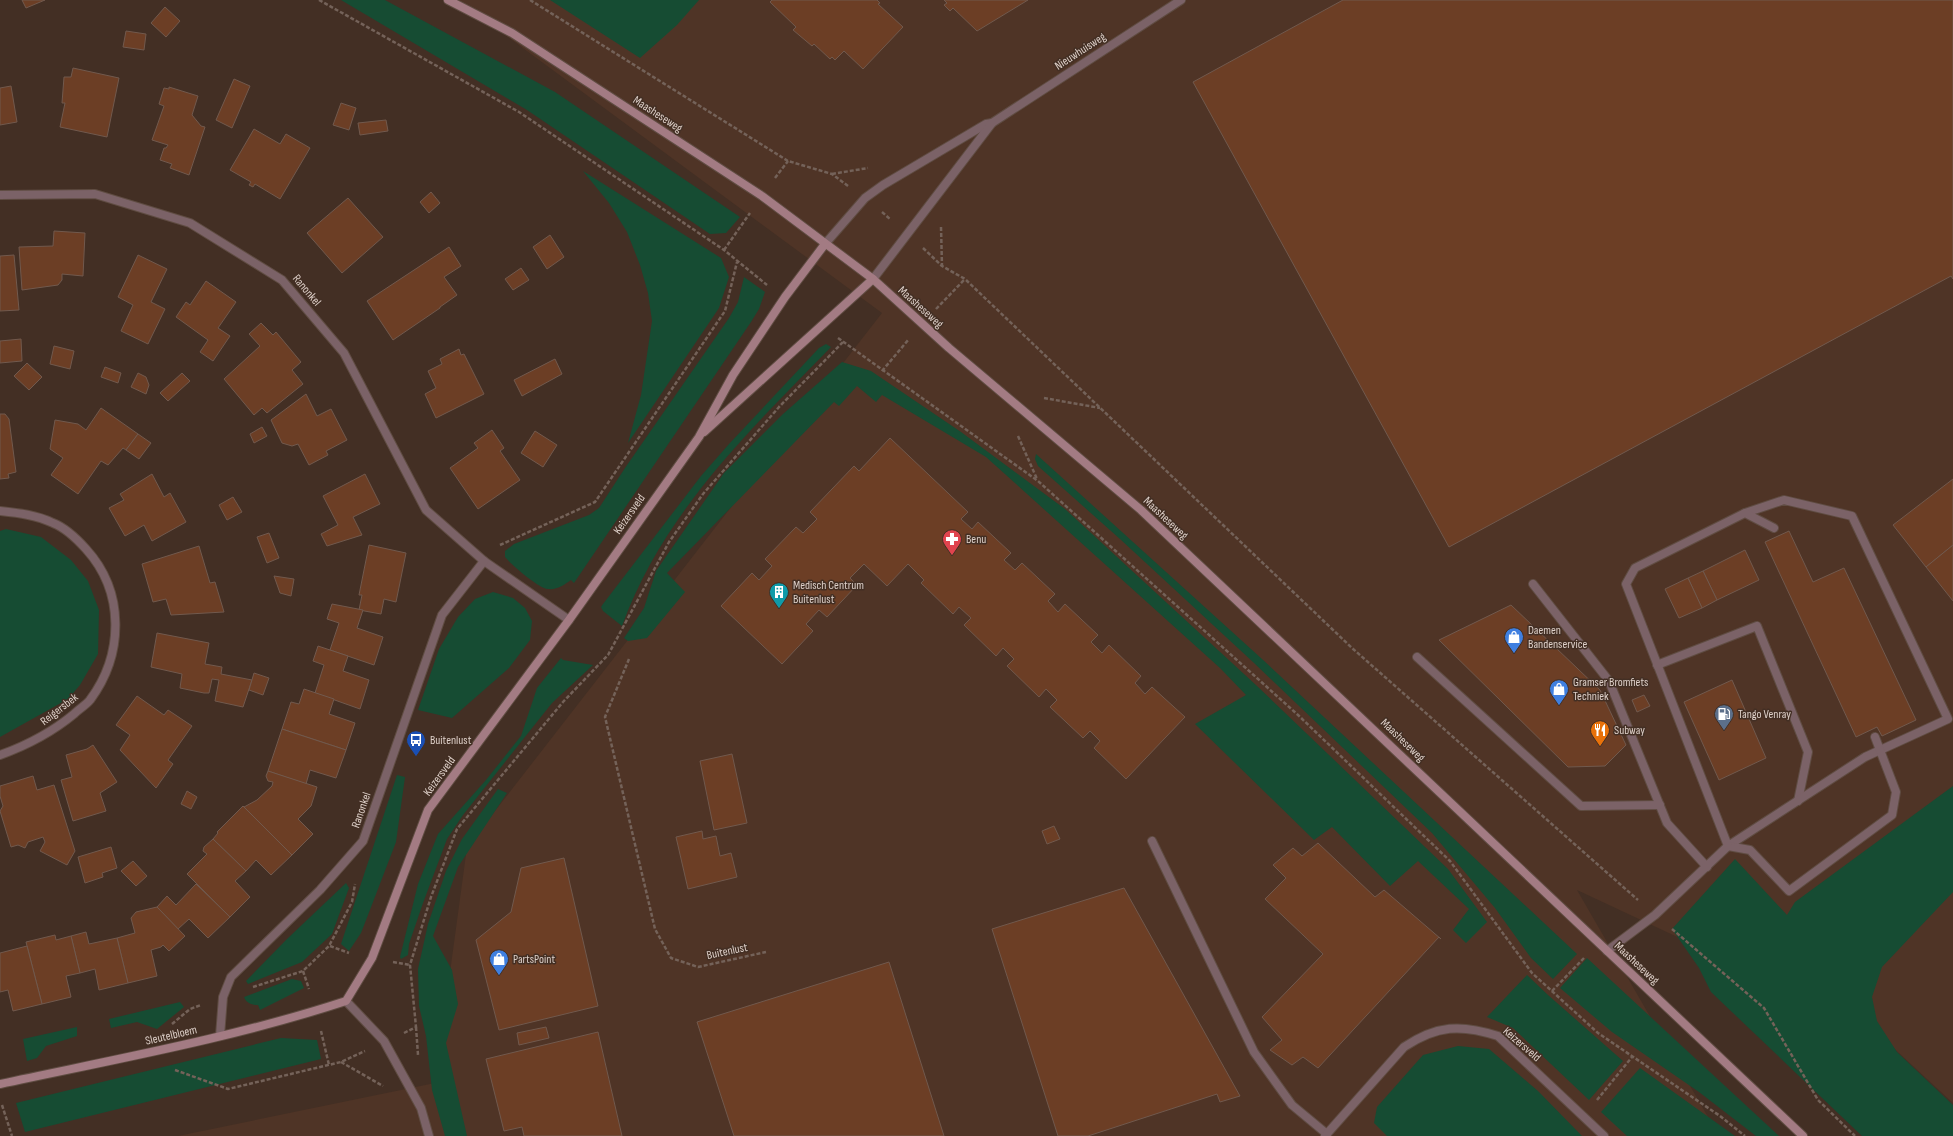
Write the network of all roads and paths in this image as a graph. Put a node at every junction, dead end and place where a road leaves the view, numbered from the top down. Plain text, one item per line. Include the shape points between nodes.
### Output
1 (319, 0) edge
2 (448, 0) edge
3 (530, 0) edge
4 (1181, 0) edge
5 (992, 123) junction
6 (0, 194) edge
7 (865, 198) junction
8 (907, 233) junction
9 (825, 244) junction
10 (737, 262) junction
11 (873, 279) junction
12 (785, 297) junction
13 (822, 326) junction
14 (843, 342) junction
15 (1038, 397) dead end
16 (1100, 408) junction
17 (699, 437) junction
18 (0, 512) edge
19 (1745, 513) junction
20 (1774, 528) dead end
21 (484, 561) junction
22 (1533, 584) dead end
23 (569, 620) junction
24 (1417, 657) dead end
25 (629, 659) dead end
26 (1657, 665) junction
27 (1950, 718) edge
28 (1875, 737) dead end
29 (1880, 750) junction
30 (0, 755) edge
31 (1798, 801) junction
32 (1660, 805) junction
33 (1152, 841) dead end
34 (1728, 846) junction
35 (1707, 867) junction
36 (356, 879) dead end
37 (1655, 915) junction
38 (1607, 951) junction
39 (766, 952) dead end
40 (1552, 991) junction
41 (223, 997) junction
42 (346, 1001) junction
43 (220, 1036) junction
44 (384, 1041) junction
45 (1632, 1057) junction
46 (169, 1069) dead end
47 (0, 1084) edge
48 (0, 1101) edge
49 (1584, 1116) junction
50 (1326, 1135) edge
51 (12, 1136) edge
52 (430, 1136) edge
53 (1604, 1136) edge
54 (1745, 1136) edge
55 (1803, 1136) edge
56 (1855, 1136) edge

1 - 10 path via 519,112 724,250
2 - 9 main road, Maasheseweg via 512,33 762,196
3 - 7 path via 788,161 832,174
4 - 5 street, Nieuwhuisweg
5 - 7 street, Nieuwhuisweg via 980,127
5 - 8 street, Nieuwhuisweg
6 - 21 street, Ranonkel via 102,196 190,223 282,280 344,353 426,510
7 - 8 path
7 - 9 street, Nieuwhuisweg
8 - 11 street, Nieuwhuisweg
8 - 16 path via 942,266 965,279
9 - 11 main road, Maasheseweg
9 - 12 main road, Keizersveld
10 - 12 path
10 - 21 path via 725,311 595,502 498,546
11 - 13 main road, Keizersveld
11 - 38 main road, Maasheseweg via 949,348 1141,510
12 - 17 main road, Keizersveld via 733,376
13 - 14 path
13 - 17 main road, Keizersveld
14 - 40 path via 1038,481 1298,714 1450,861 1532,973
14 - 44 path via 779,407 703,494 669,542 608,655 563,702 457,829 431,897 410,965 416,1027
15 - 16 path
16 - 37 path via 1352,648
17 - 23 main road, Keizersveld
18 - 30 street, Reigersbek via 26,513 54,523 77,538 96,560 107,580 114,603 116,626 112,658 104,678 89,701 40,739
19 - 20 street
19 - 26 street via 1635,568 1626,584
19 - 27 street via 1784,500 1852,516
21 - 23 street, Ranonkel
21 - 41 street, Ranonkel via 442,615 363,841 320,890 231,977
22 - 32 street via 1609,681
23 - 42 main road, Keizersveld via 428,810 372,958
24 - 32 street via 1580,806
25 - 39 path, Buitenlust via 605,717 655,929 671,958 698,967
26 - 31 street via 1756,626 1808,752
26 - 34 street
27 - 29 street
28 - 29 street
29 - 31 street
29 - 34 street via 1896,792 1892,815 1789,891 1750,850
31 - 34 street
32 - 35 street via 1667,823
33 - 50 street via 1254,1052 1292,1105
34 - 35 street
35 - 37 street
36 - 41 path via 352,902 329,946 303,971
37 - 38 street
37 - 56 path via 1764,1008 1818,1100
38 - 40 path via 1589,953
38 - 55 main road, Maasheseweg
40 - 45 path via 1598,1033
41 - 43 street, Ranonkel
42 - 43 main road, Sleutelbloem
42 - 44 street
43 - 47 main road, Sleutelbloem
44 - 46 path via 341,1062 228,1089
44 - 52 street via 422,1108
45 - 49 path
45 - 54 path via 1720,1116
48 - 51 path
49 - 50 street, Keizersveld via 1498,1036 1476,1029 1452,1028 1434,1031 1404,1047
49 - 53 street, Keizersveld

